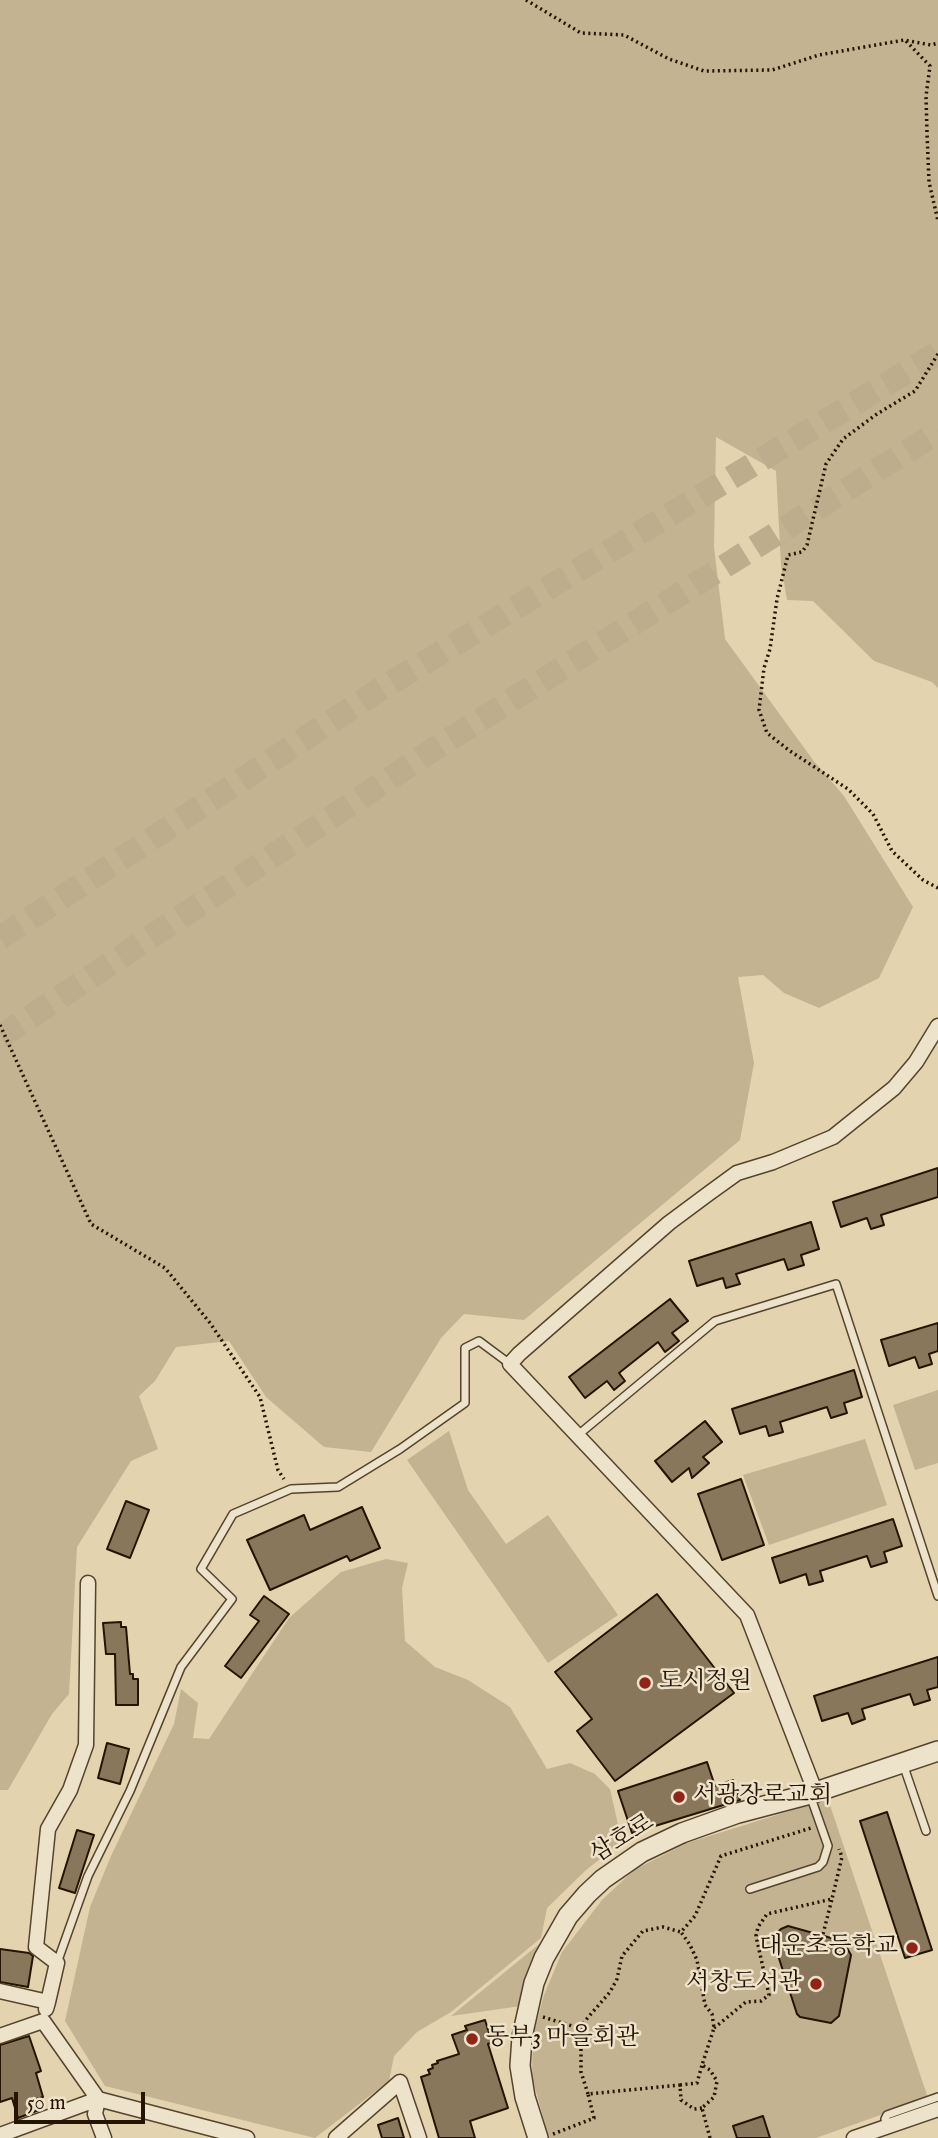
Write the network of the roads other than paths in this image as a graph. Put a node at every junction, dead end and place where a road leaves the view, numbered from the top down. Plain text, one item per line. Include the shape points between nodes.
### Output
1 (938, 1026) edge
2 (510, 1364) junction
3 (578, 1436) junction
4 (88, 1583) dead end
5 (938, 1596) edge
6 (938, 1751) edge
7 (903, 1763) junction
8 (813, 1793) junction
9 (926, 1832) dead end
10 (750, 1889) dead end
11 (57, 1964) junction
12 (0, 1991) edge
13 (48, 2001) junction
14 (43, 2021) junction
15 (0, 2036) edge
16 (97, 2099) junction
17 (938, 2107) edge
18 (205, 2132) edge
19 (3, 2135) edge
20 (104, 2138) edge
21 (247, 2138) edge
22 (336, 2138) edge
23 (419, 2138) edge
24 (540, 2138) edge
25 (854, 2138) edge

1 - 2 street via 894,1088 833,1137 737,1173 631,1256
2 - 3 street
2 - 11 lane via 479,1341 466,1348 465,1404 338,1487 292,1489 233,1514 201,1569 232,1599 181,1667 130,1791 88,1876
3 - 5 lane via 715,1321 836,1284
3 - 8 street via 747,1615
4 - 11 street via 86,1745 70,1790 48,1829 36,1947
6 - 7 street, 삼호로
7 - 8 street, 삼호로
7 - 9 lane
8 - 10 lane via 828,1846 823,1862
8 - 24 street, 삼호로 via 738,1813 642,1852 603,1879 568,1916 534,1983 522,2037 525,2097
11 - 13 street
12 - 13 street
13 - 14 street
14 - 15 street
14 - 16 street
16 - 18 street
16 - 19 street
16 - 20 street via 95,2114
17 - 25 street
18 - 21 street
22 - 23 street via 400,2082

